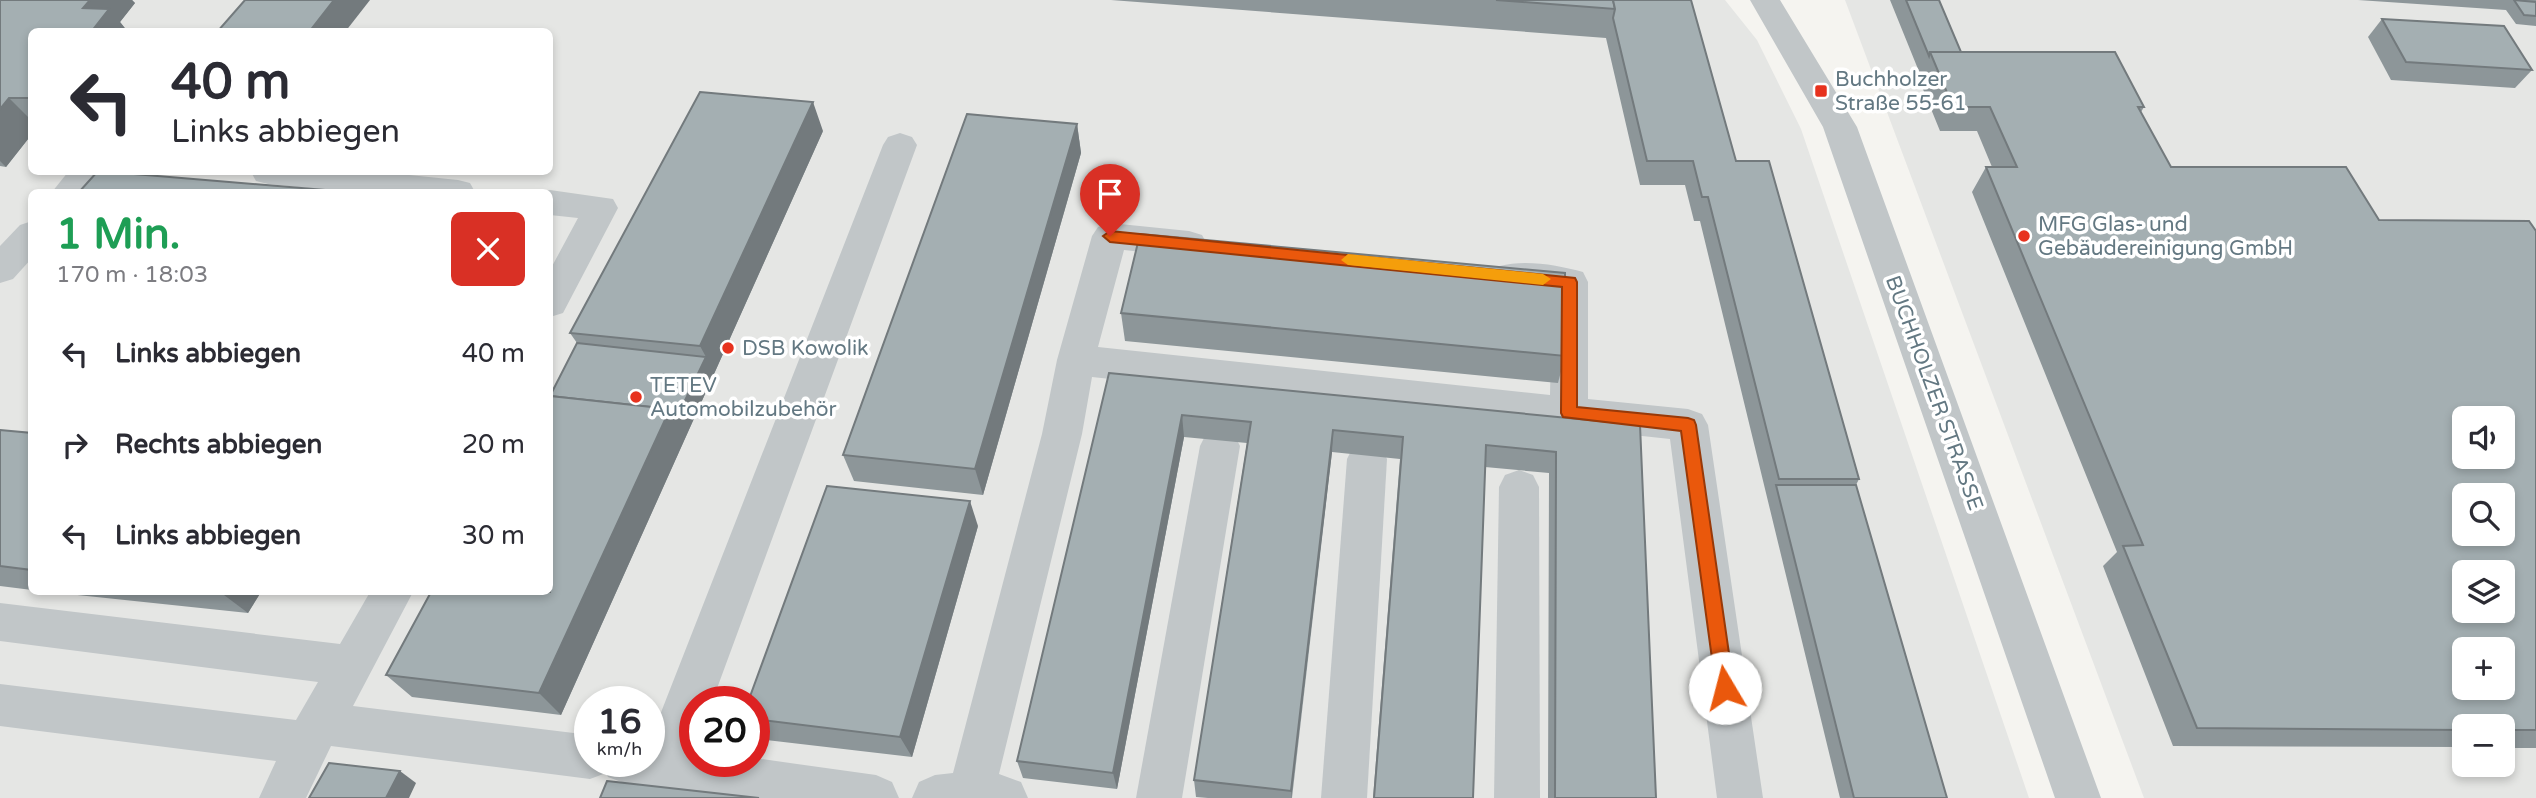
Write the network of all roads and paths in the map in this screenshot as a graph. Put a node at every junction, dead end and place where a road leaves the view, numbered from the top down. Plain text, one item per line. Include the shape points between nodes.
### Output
1 (1765, 0) edge
2 (900, 145) dead end
3 (85, 175) edge
4 (296, 175) edge
5 (72, 189) edge
6 (430, 189) edge
7 (553, 203) edge
8 (28, 238) edge
9 (1218, 247) edge
10 (0, 269) edge
11 (1475, 273) edge
12 (553, 297) edge
13 (1076, 360) junction
14 (1569, 413) junction
15 (1220, 446) edge
16 (1367, 459) edge
17 (1519, 487) dead end
18 (389, 595) edge
19 (0, 622) edge
20 (351, 666) junction
21 (0, 705) edge
22 (665, 713) edge
23 (314, 733) junction
24 (574, 756) edge
25 (665, 767) edge
26 (970, 796) edge
27 (282, 798) edge
28 (876, 798) edge
29 (1158, 798) edge
30 (1344, 798) edge
31 (1517, 798) edge
32 (1740, 798) edge
33 (2078, 798) edge

1 - 33 street, BUCHHOLZER STRASSE via 1840,127
2 - 22 street
3 - 5 street
4 - 6 street
7 - 12 street via 601,208
8 - 10 street
9 - 13 street via 1110,236
11 - 14 street via 1570,282
13 - 14 street
13 - 26 street via 1062,434
14 - 32 street via 1688,425
15 - 29 street
16 - 30 street
17 - 31 street
18 - 20 street
19 - 20 street
20 - 23 street
21 - 23 street
23 - 24 street
23 - 27 street
25 - 28 street

